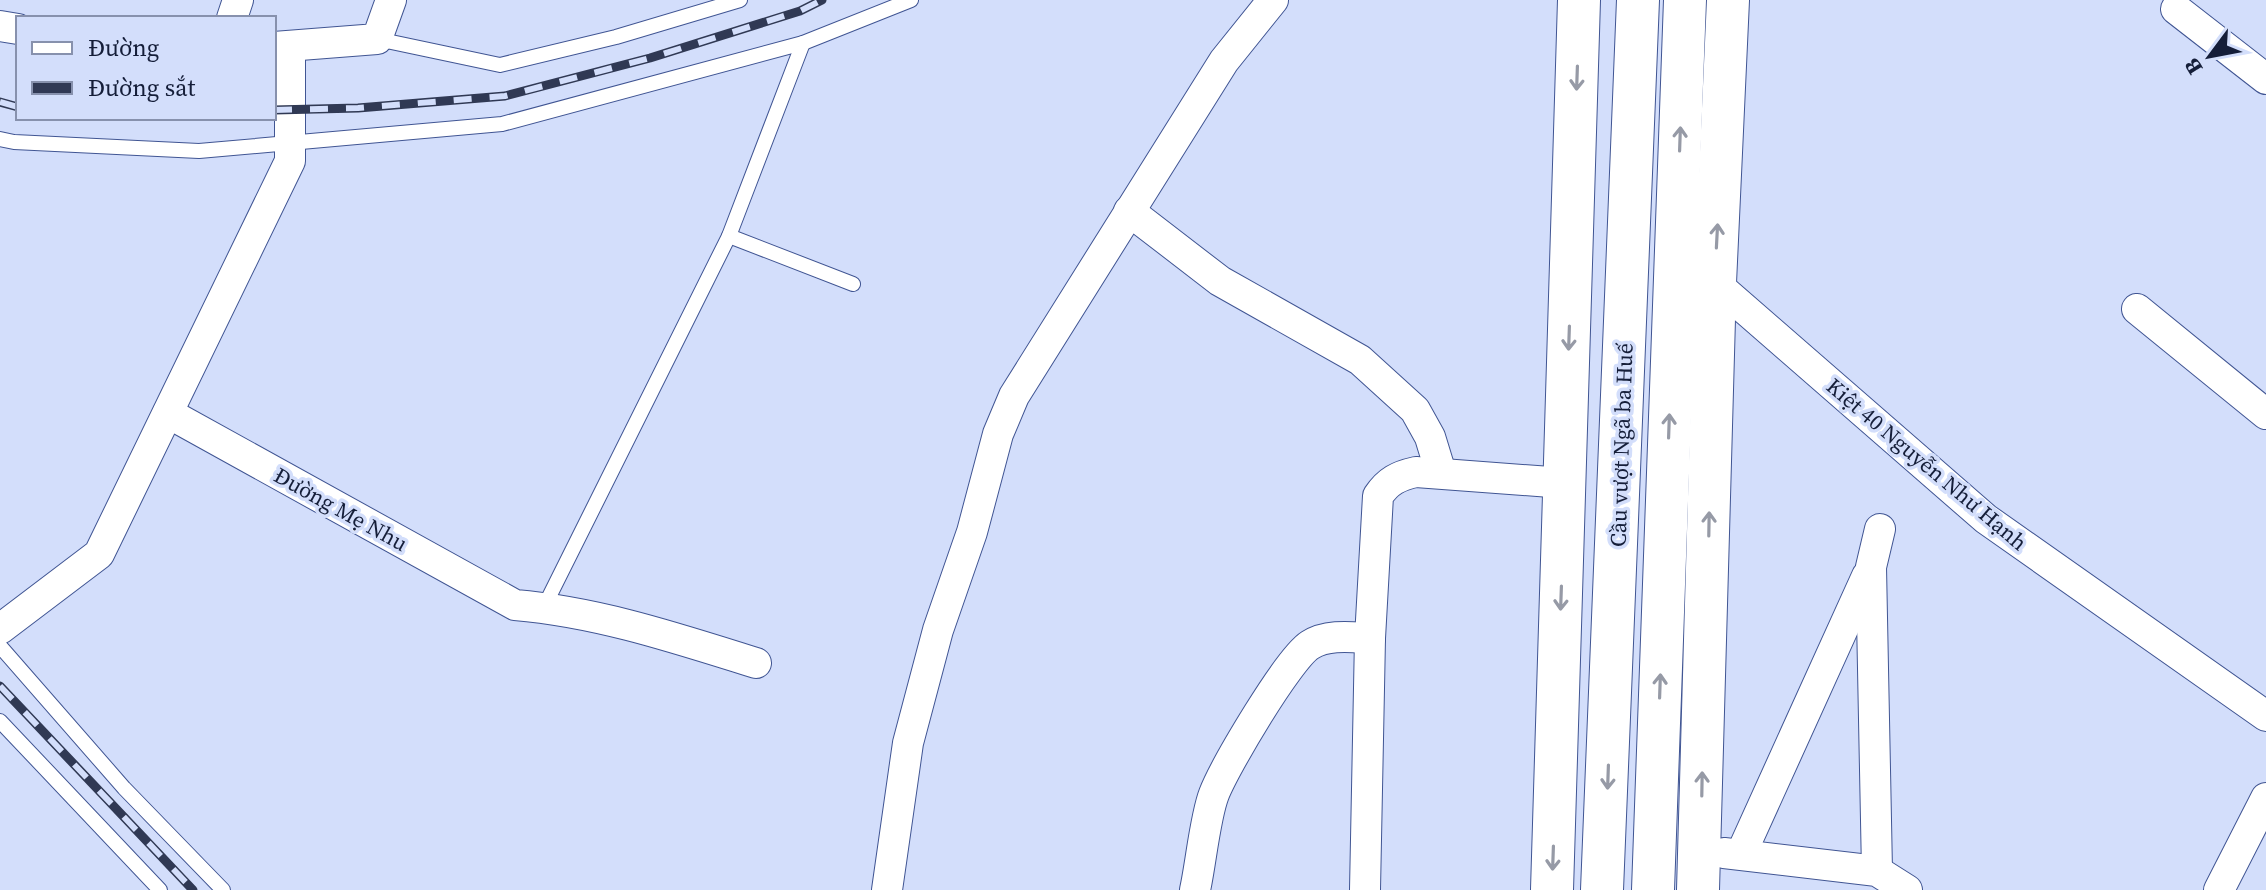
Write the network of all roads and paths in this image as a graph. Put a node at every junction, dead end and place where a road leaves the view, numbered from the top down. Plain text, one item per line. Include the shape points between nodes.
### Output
1 (391, 0) edge
2 (740, 0) edge
3 (911, 0) edge
4 (1273, 0) edge
5 (1579, 0) edge
6 (1638, 0) edge
7 (1685, 0) edge
8 (1728, 0) edge
9 (2176, 9) dead end
10 (377, 39) junction
11 (803, 43) junction
12 (282, 46) edge
13 (2266, 79) edge
14 (0, 139) edge
15 (290, 151) junction
16 (1129, 211) junction
17 (729, 236) junction
18 (1715, 283) junction
19 (853, 284) dead end
20 (2137, 309) dead end
21 (168, 413) junction
22 (2266, 414) edge
23 (1441, 473) junction
24 (1564, 483) junction
25 (1880, 529) dead end
26 (1871, 567) junction
27 (529, 606) junction
28 (0, 629) edge
29 (1370, 638) junction
30 (0, 646) edge
31 (756, 663) dead end
32 (2266, 716) edge
33 (0, 721) edge
34 (2266, 798) edge
35 (1713, 865) edge
36 (1877, 871) junction
37 (160, 890) edge
38 (223, 890) edge
39 (887, 890) edge
40 (1195, 890) edge
41 (1365, 890) edge
42 (1552, 890) edge
43 (1602, 890) edge
44 (1653, 890) edge
45 (1907, 890) edge
46 (2219, 890) edge

1 - 10 street
2 - 10 lane via 500,65
3 - 11 lane
4 - 16 street via 1224,61
5 -> 24 main road
6 -> 43 main road, Cầu vượt Ngã ba Huế
44 -> 7 main road
18 -> 8 main road
9 - 13 street
10 - 12 street
11 - 15 lane via 502,124
11 - 17 lane
12 - 15 street
14 - 15 lane
15 - 21 street
16 - 23 street via 1220,281 1360,360 1415,410
16 - 39 street via 1014,396 998,434 908,743
17 - 19 lane
17 - 27 lane
18 - 32 street, Kiệt 40 Nguyễn Như Hạnh via 1986,519
35 -> 18 main road
20 - 22 street
21 - 27 street, Đường Mẹ Nhu
21 - 28 street via 99,554
23 - 24 street
23 - 29 street via 1400,476 1378,496
24 -> 42 main road
25 - 26 street
26 - 35 street
26 - 36 street
27 - 31 street, Đường Mẹ Nhu via 637,625
29 - 40 street via 1339,636 1312,643 1295,658 1214,794
29 - 41 street
30 - 38 lane via 124,788
33 - 37 lane
34 - 46 street
35 - 36 street
36 - 45 street

